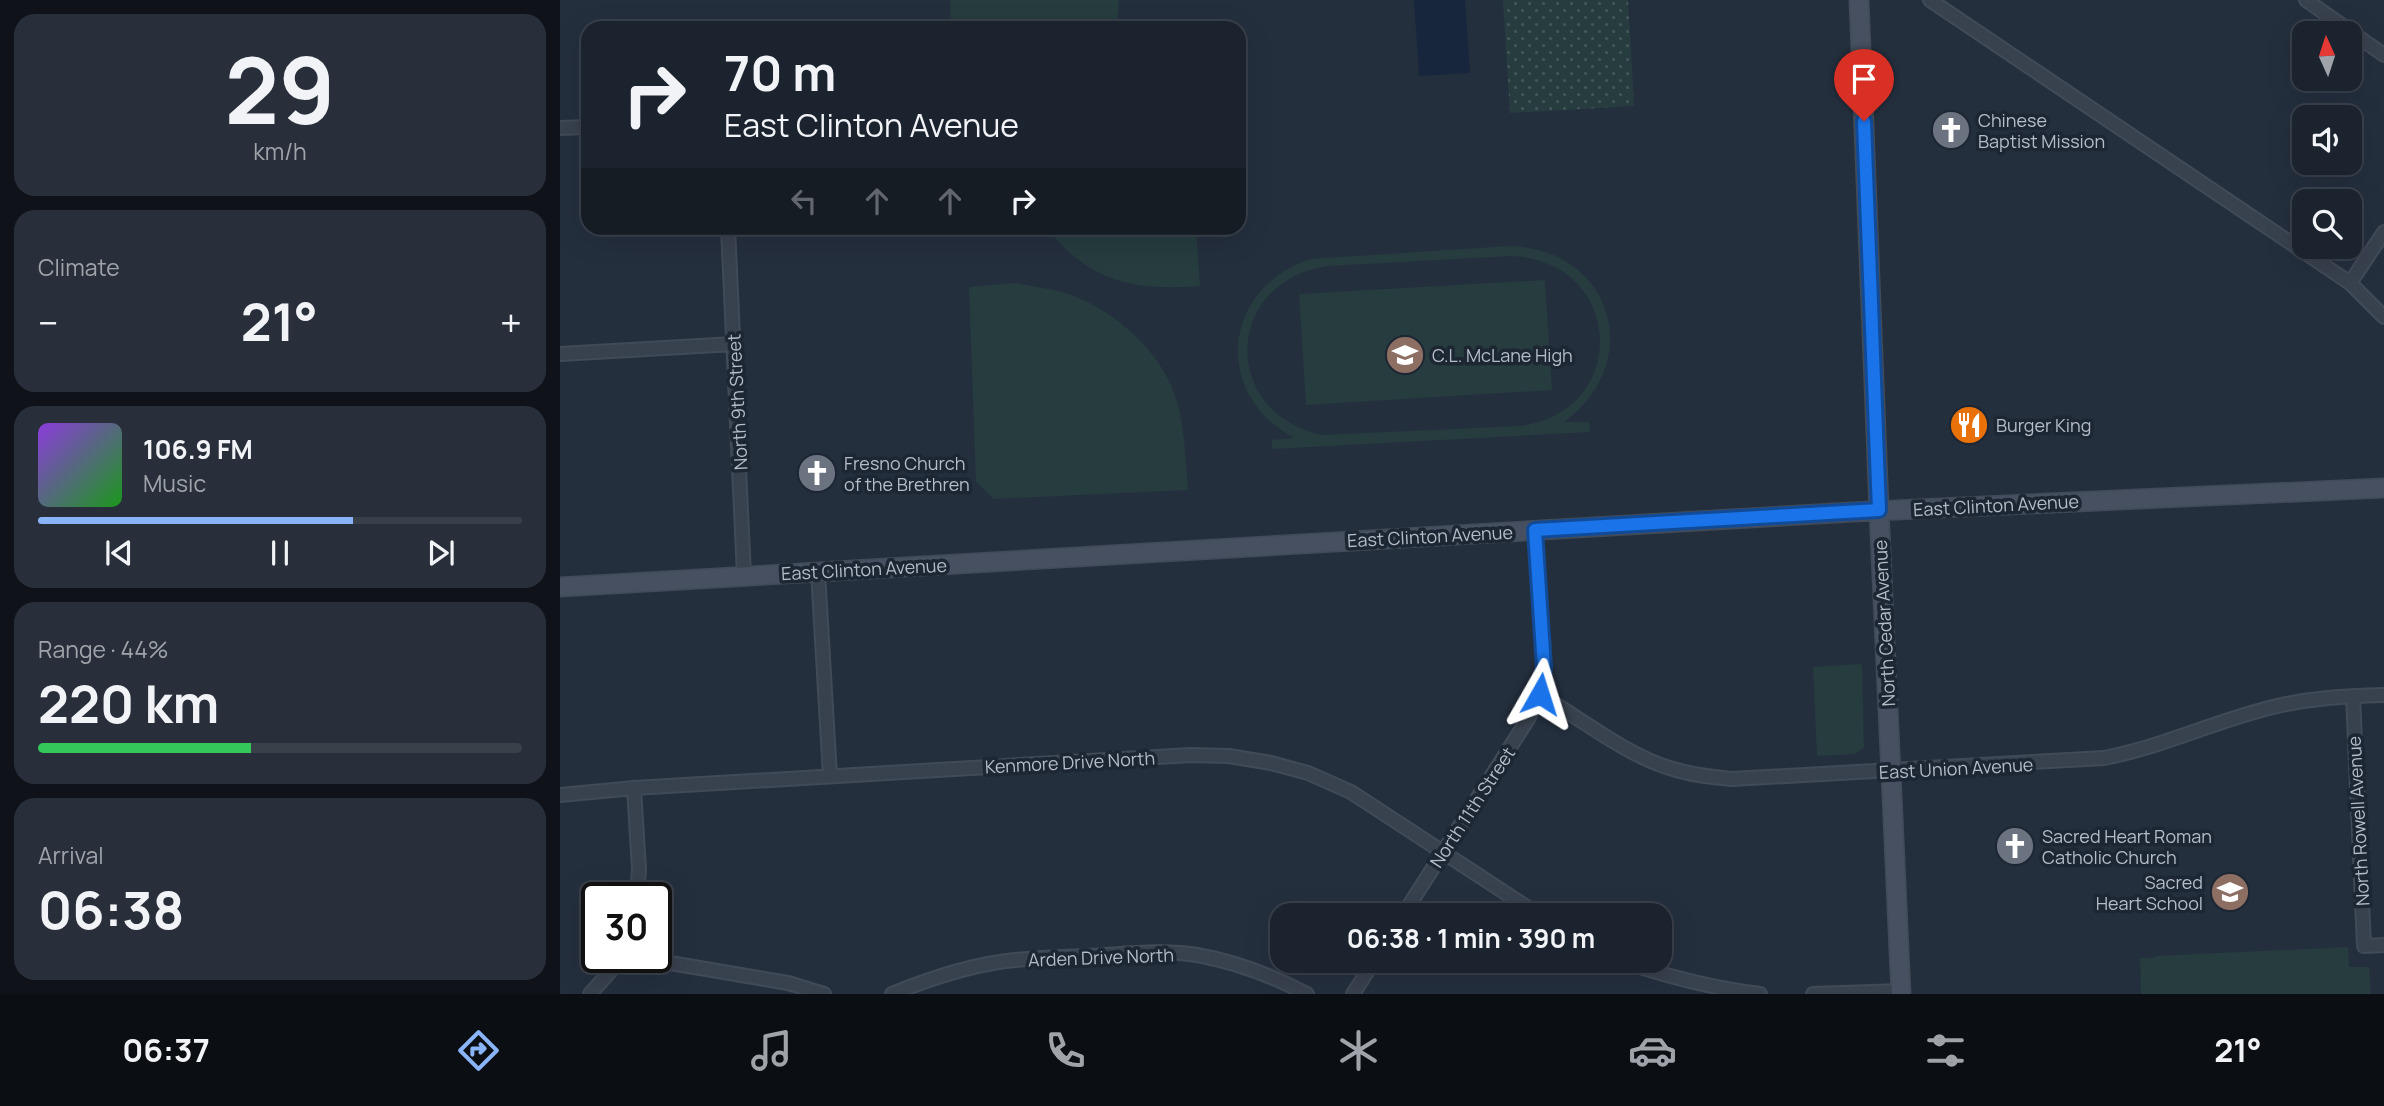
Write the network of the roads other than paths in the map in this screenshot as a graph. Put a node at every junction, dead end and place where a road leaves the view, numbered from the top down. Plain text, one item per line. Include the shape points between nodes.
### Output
1 (1859, 0) edge
2 (1930, 0) edge
3 (2306, 0) edge
4 (2384, 55) edge
5 (581, 127) edge
6 (560, 128) edge
7 (2384, 232) edge
8 (728, 235) edge
9 (2350, 283) junction
10 (2384, 317) edge
11 (734, 345) junction
12 (560, 354) edge
13 (2384, 488) edge
14 (1879, 510) junction
15 (1535, 530) junction
16 (818, 572) junction
17 (744, 576) junction
18 (560, 587) edge
19 (1540, 694) junction
20 (2384, 695) edge
21 (2353, 696) junction
22 (1892, 771) junction
23 (830, 776) junction
24 (634, 788) junction
25 (560, 795) edge
26 (1443, 852) junction
27 (638, 882) edge
28 (1411, 903) edge
29 (1521, 903) edge
30 (2384, 945) edge
31 (672, 963) edge
32 (609, 973) edge
33 (1366, 973) edge
34 (1657, 973) edge
35 (1901, 992) edge
36 (590, 994) edge
37 (824, 994) edge
38 (892, 994) edge
39 (1307, 994) edge
40 (1353, 994) edge
41 (1760, 994) edge
42 (1813, 994) edge

1 - 14 main road, North Cedar Avenue
2 - 9 street
3 - 4 street
5 - 6 street
7 - 9 street
8 - 11 street, North 9th Street
9 - 10 street
11 - 12 street
11 - 17 street, North 9th Street
13 - 14 main road, East Clinton Avenue
14 - 15 main road, East Clinton Avenue
14 - 22 main road, North Cedar Avenue
15 - 16 main road, East Clinton Avenue
15 - 19 street, North 11th Street via 1544,667
16 - 17 main road, East Clinton Avenue
16 - 23 street
17 - 18 main road, East Clinton Avenue
19 - 22 street, East Union Avenue via 1639,756 1701,776 1763,779
19 - 26 street, North 11th Street
20 - 21 street, East Union Avenue
21 - 22 street, East Union Avenue via 2313,698 2270,708 2104,758
21 - 30 street, North Rowell Avenue via 2364,946
22 - 35 main road, North Cedar Avenue
23 - 24 street, Kenmore Drive North
23 - 26 street, Kenmore Drive North via 1229,756 1308,773 1351,792
24 - 25 street, Kenmore Drive North
24 - 27 street
26 - 28 street, North 11th Street
26 - 29 street, Kenmore Drive North
31 - 37 street via 788,983
32 - 36 street
33 - 40 street
34 - 41 street
35 - 42 street
38 - 39 street, Arden Drive North via 966,969 1014,960 1142,953 1194,954 1236,963

